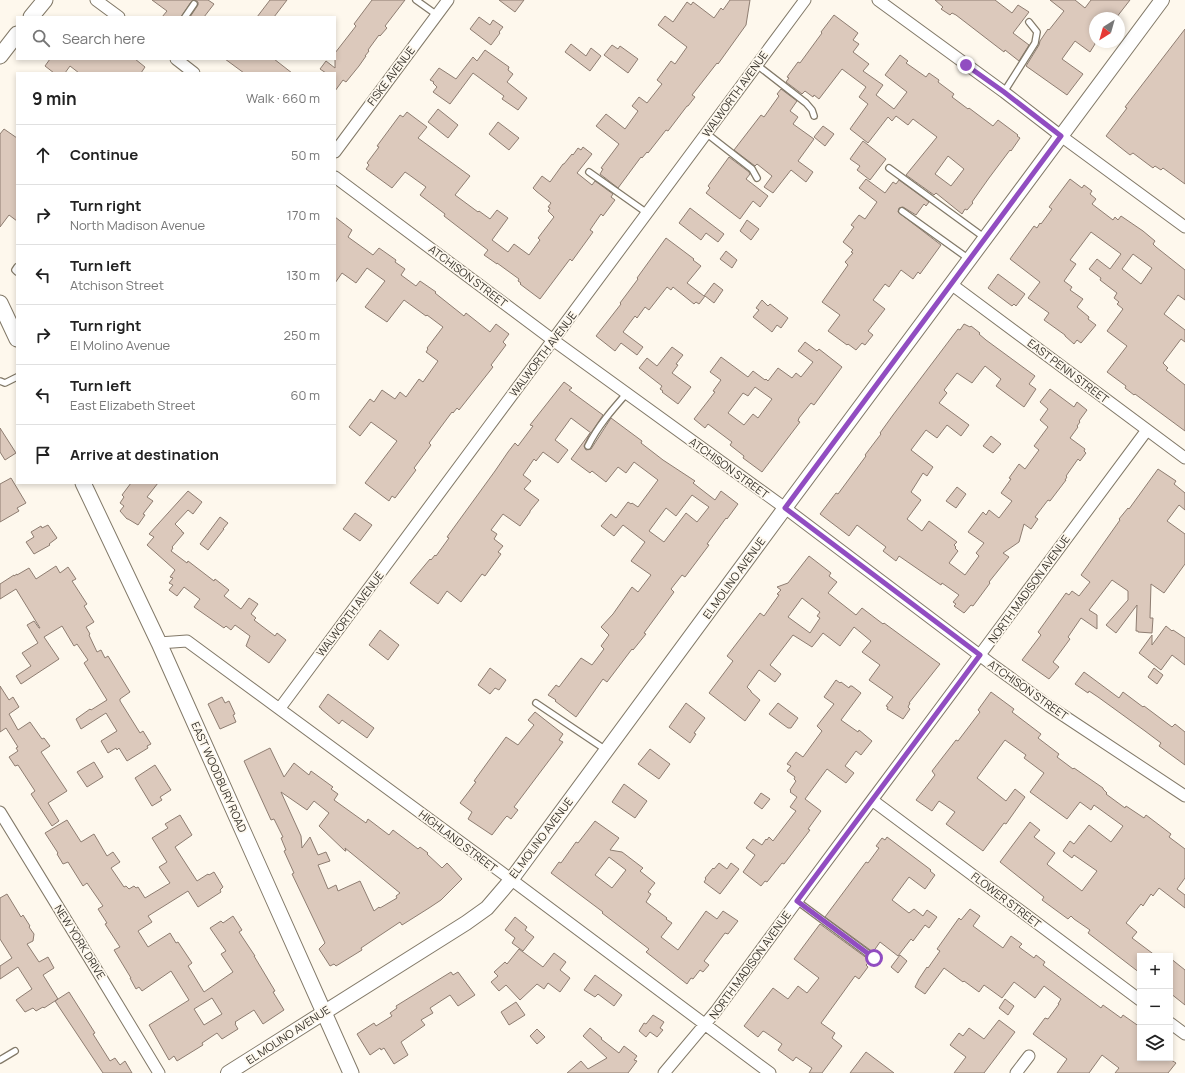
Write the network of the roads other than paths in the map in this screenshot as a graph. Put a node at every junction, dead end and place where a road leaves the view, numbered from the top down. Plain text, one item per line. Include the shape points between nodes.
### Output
1 (45, 0) edge
2 (96, 0) edge
3 (416, 0) edge
4 (448, 0) edge
5 (805, 0) edge
6 (878, 0) edge
7 (1162, 0) edge
8 (194, 4) dead end
9 (437, 15) junction
10 (32, 16) edge
11 (118, 16) edge
12 (186, 16) edge
13 (1029, 22) dead end
14 (16, 35) edge
15 (0, 56) edge
16 (177, 60) edge
17 (757, 65) junction
18 (193, 72) edge
19 (1004, 92) junction
20 (814, 116) dead end
21 (706, 133) junction
22 (1061, 136) junction
23 (336, 151) edge
24 (889, 168) dead end
25 (589, 172) dead end
26 (336, 178) edge
27 (757, 178) dead end
28 (902, 211) dead end
29 (647, 214) junction
30 (1185, 227) edge
31 (985, 238) junction
32 (969, 260) junction
33 (951, 284) junction
34 (0, 303) edge
35 (16, 337) edge
36 (553, 340) junction
37 (16, 378) edge
38 (0, 381) edge
39 (627, 393) junction
40 (1147, 430) junction
41 (588, 446) dead end
42 (1185, 458) edge
43 (87, 485) edge
44 (785, 508) junction
45 (159, 643) junction
46 (980, 655) junction
47 (536, 703) dead end
48 (280, 708) junction
49 (606, 750) junction
50 (1185, 796) edge
51 (872, 800) junction
52 (0, 812) edge
53 (511, 880) junction
54 (797, 901) junction
55 (874, 958) dead end
56 (1137, 998) edge
57 (324, 1012) junction
58 (705, 1025) junction
59 (1173, 1025) edge
60 (1185, 1034) edge
61 (15, 1050) dead end
62 (1029, 1056) dead end
63 (0, 1060) edge
64 (159, 1073) edge
65 (228, 1073) edge
66 (351, 1073) edge
67 (664, 1073) edge
68 (770, 1073) edge
69 (1016, 1073) edge

1 - 10 main road
2 - 11 street
3 - 9 lane
4 - 9 street, FISKE AVENUE
5 - 17 street, WALWORTH AVENUE
6 - 19 street
7 - 22 street, EL MOLINO AVENUE
8 - 12 lane
9 - 23 street, FISKE AVENUE
13 - 19 lane via 1037,32 1035,43
14 - 15 main road
16 - 18 street
17 - 20 lane via 806,102
17 - 21 street, WALWORTH AVENUE
19 - 22 street
21 - 27 lane via 752,169
21 - 29 street, WALWORTH AVENUE
22 - 30 street
22 - 31 street, EL MOLINO AVENUE
24 - 31 lane
25 - 29 lane
26 - 36 street, ATCHISON STREET
28 - 32 lane
29 - 36 street, WALWORTH AVENUE
31 - 32 street, EL MOLINO AVENUE
32 - 33 street, EL MOLINO AVENUE
33 - 40 street, EAST PENN STREET
33 - 44 street, EL MOLINO AVENUE
34 - 35 main road
36 - 39 street, ATCHISON STREET
36 - 48 street, WALWORTH AVENUE
37 - 38 lane via 5,383
39 - 41 lane via 594,433
39 - 44 street, ATCHISON STREET
40 - 42 street, EAST PENN STREET
40 - 46 street, NORTH MADISON AVENUE
43 - 45 main road, EAST WOODBURY ROAD
44 - 46 street, ATCHISON STREET
44 - 49 street, EL MOLINO AVENUE
45 - 48 street, HIGHLAND STREET via 187,641
45 - 57 main road, EAST WOODBURY ROAD
46 - 50 street, ATCHISON STREET via 1049,706
46 - 51 street, NORTH MADISON AVENUE
47 - 49 lane
48 - 53 street, HIGHLAND STREET
49 - 53 street, EL MOLINO AVENUE
51 - 54 street, NORTH MADISON AVENUE
51 - 56 street, FLOWER STREET
52 - 64 street, NEW YORK DRIVE
53 - 57 street, EL MOLINO AVENUE via 487,908 466,923
53 - 58 street, HIGHLAND STREET
54 - 55 lane
54 - 58 street, NORTH MADISON AVENUE
57 - 65 street, EL MOLINO AVENUE
57 - 66 main road, EAST WOODBURY ROAD
58 - 67 street, NORTH MADISON AVENUE
58 - 68 street, HIGHLAND STREET
59 - 60 street
61 - 63 lane
62 - 69 street

